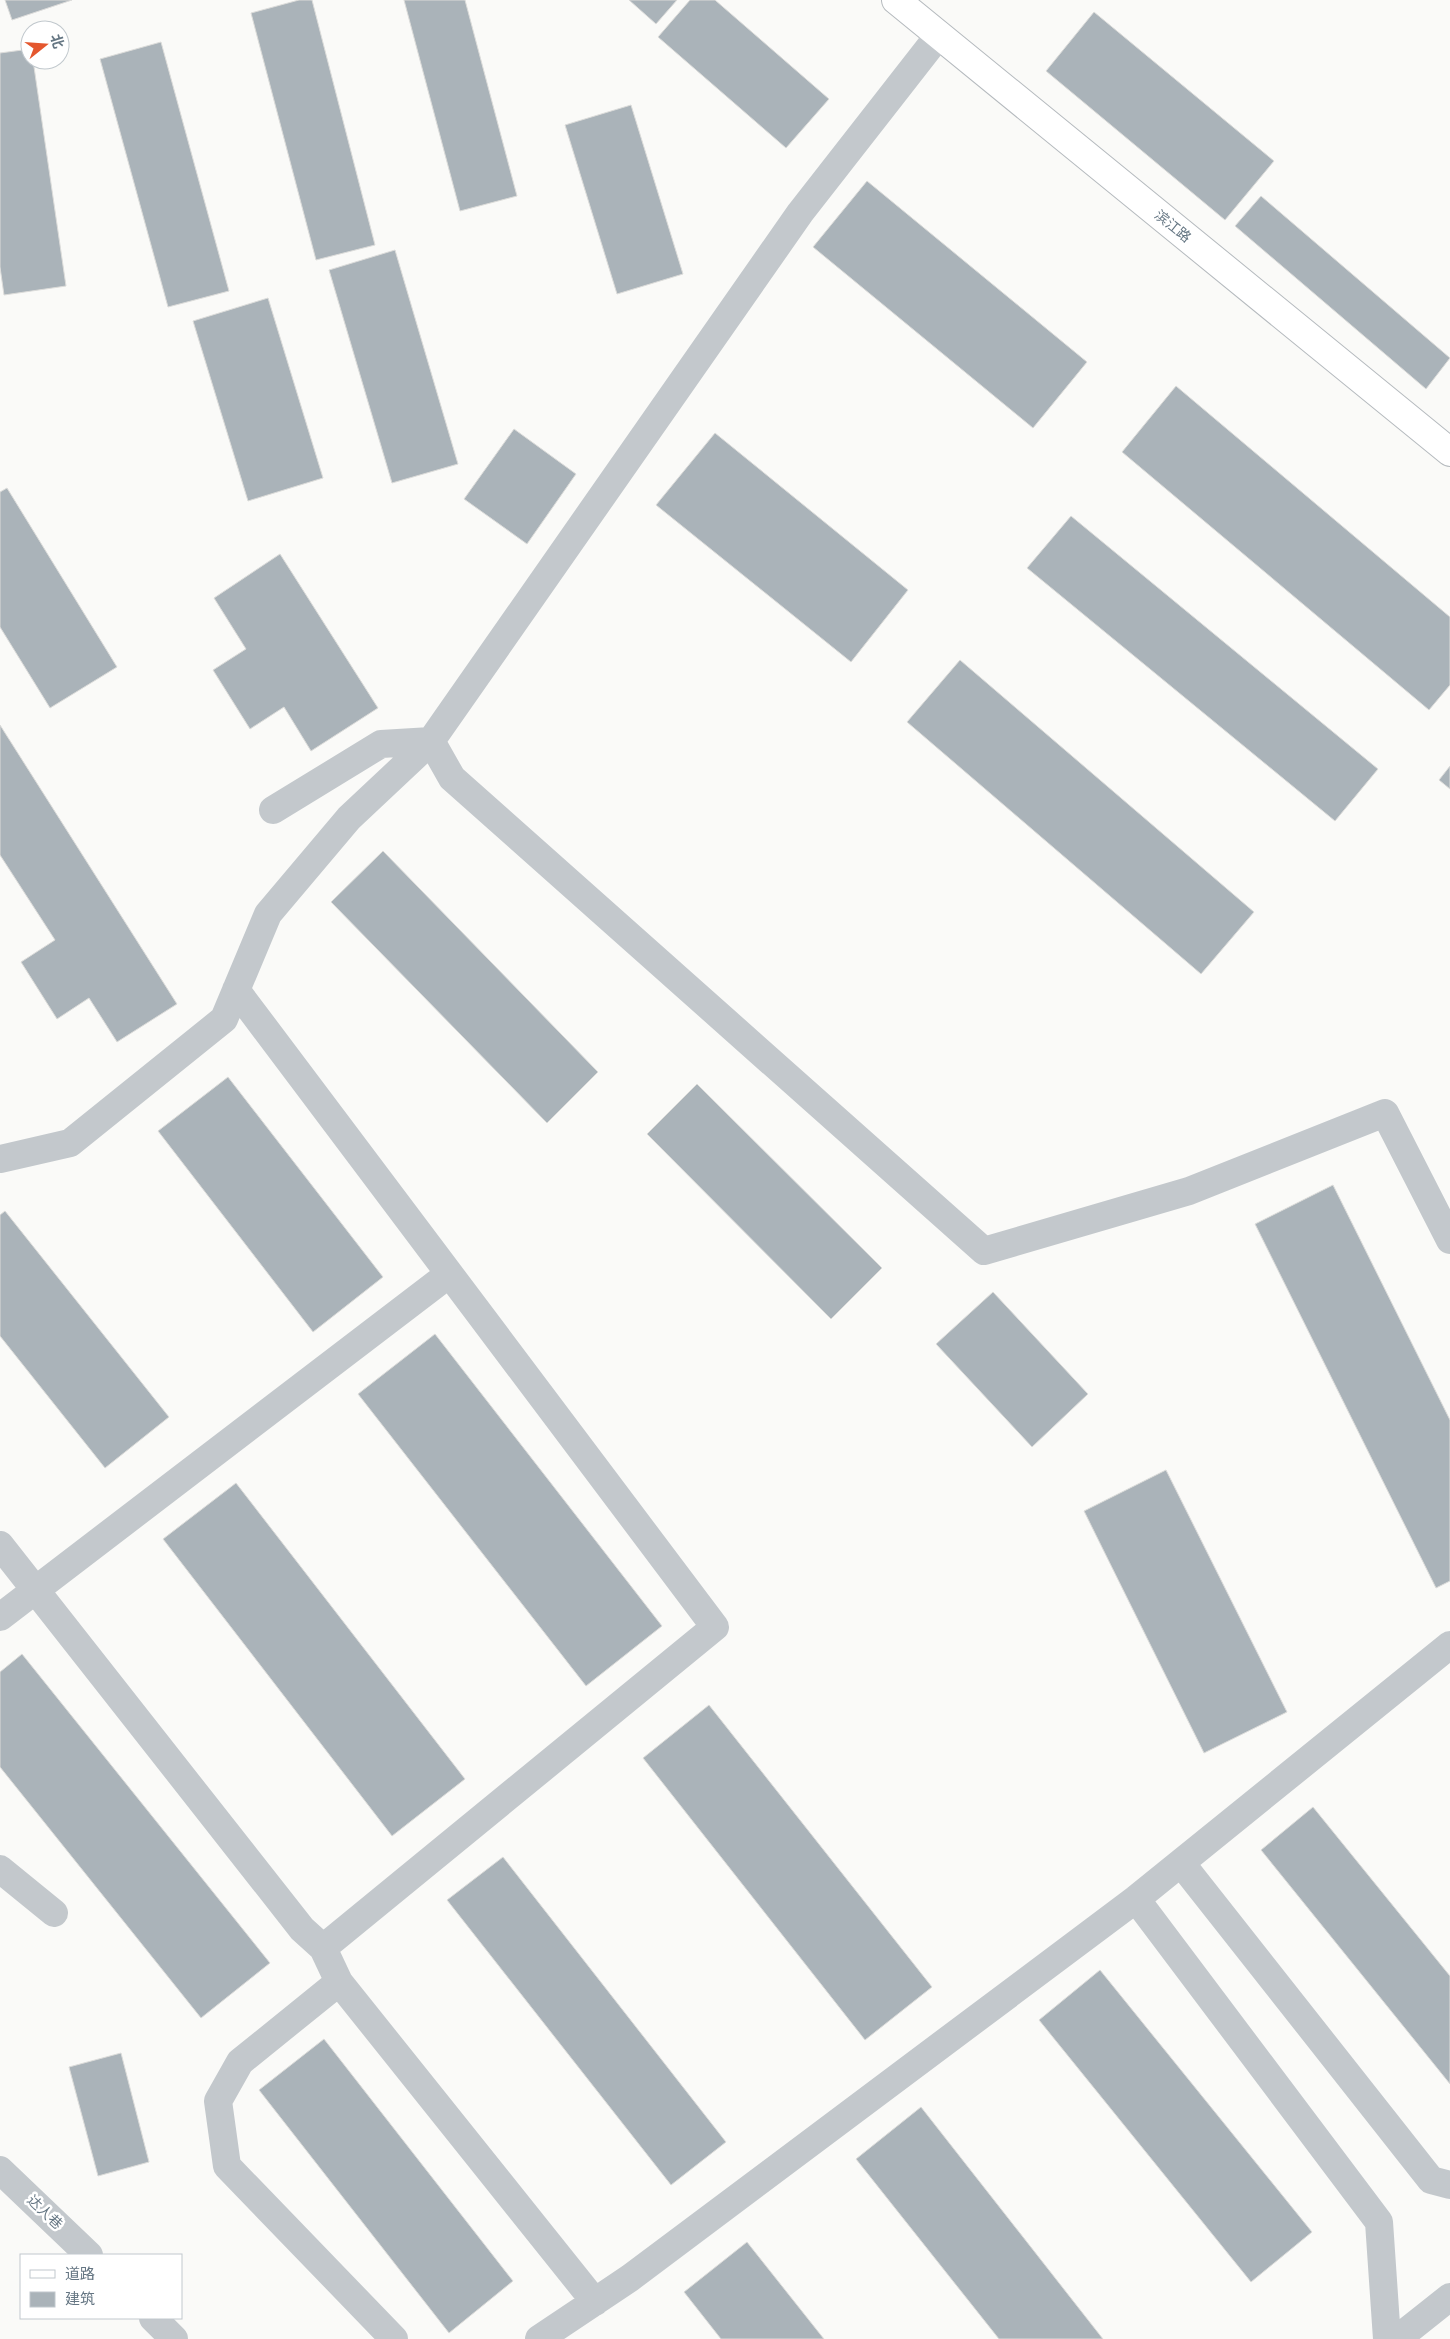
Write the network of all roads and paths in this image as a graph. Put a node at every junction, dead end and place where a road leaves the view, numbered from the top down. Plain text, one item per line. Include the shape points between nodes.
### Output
1 (896, 0) edge
2 (939, 35) junction
3 (1450, 452) edge
4 (432, 741) junction
5 (273, 810) dead end
6 (236, 990) junction
7 (0, 1159) edge
8 (1450, 1240) edge
9 (449, 1274) junction
10 (0, 1545) edge
11 (35, 1590) junction
12 (0, 1617) edge
13 (1450, 1645) edge
14 (1181, 1863) junction
15 (0, 1869) edge
16 (1136, 1900) junction
17 (54, 1913) dead end
18 (323, 1948) junction
19 (339, 1982) junction
20 (0, 2170) edge
21 (1450, 2185) edge
22 (89, 2254) edge
23 (1450, 2297) edge
24 (595, 2302) junction
25 (154, 2319) edge
26 (174, 2339) edge
27 (394, 2339) edge
28 (539, 2339) edge
29 (1386, 2339) edge
30 (1397, 2339) edge

1 - 2 main road, 滨江路
2 - 3 main road, 滨江路
2 - 4 street via 800,213
4 - 5 street via 382,744
4 - 6 street via 349,818 268,914
4 - 8 street via 452,778 984,1251 1189,1191 1385,1113
6 - 7 street via 224,1019 70,1143
6 - 9 street
9 - 11 street
9 - 18 street via 715,1627
10 - 11 street
11 - 12 street
11 - 18 street via 302,1929
13 - 14 street
14 - 16 street
14 - 21 street via 1431,2180
15 - 17 street
16 - 24 street
16 - 29 street via 1379,2222
18 - 19 street
19 - 24 street
19 - 27 street via 240,2062 218,2100 227,2166
20 - 22 street, 达人巷
23 - 30 street
24 - 28 street
25 - 26 street

